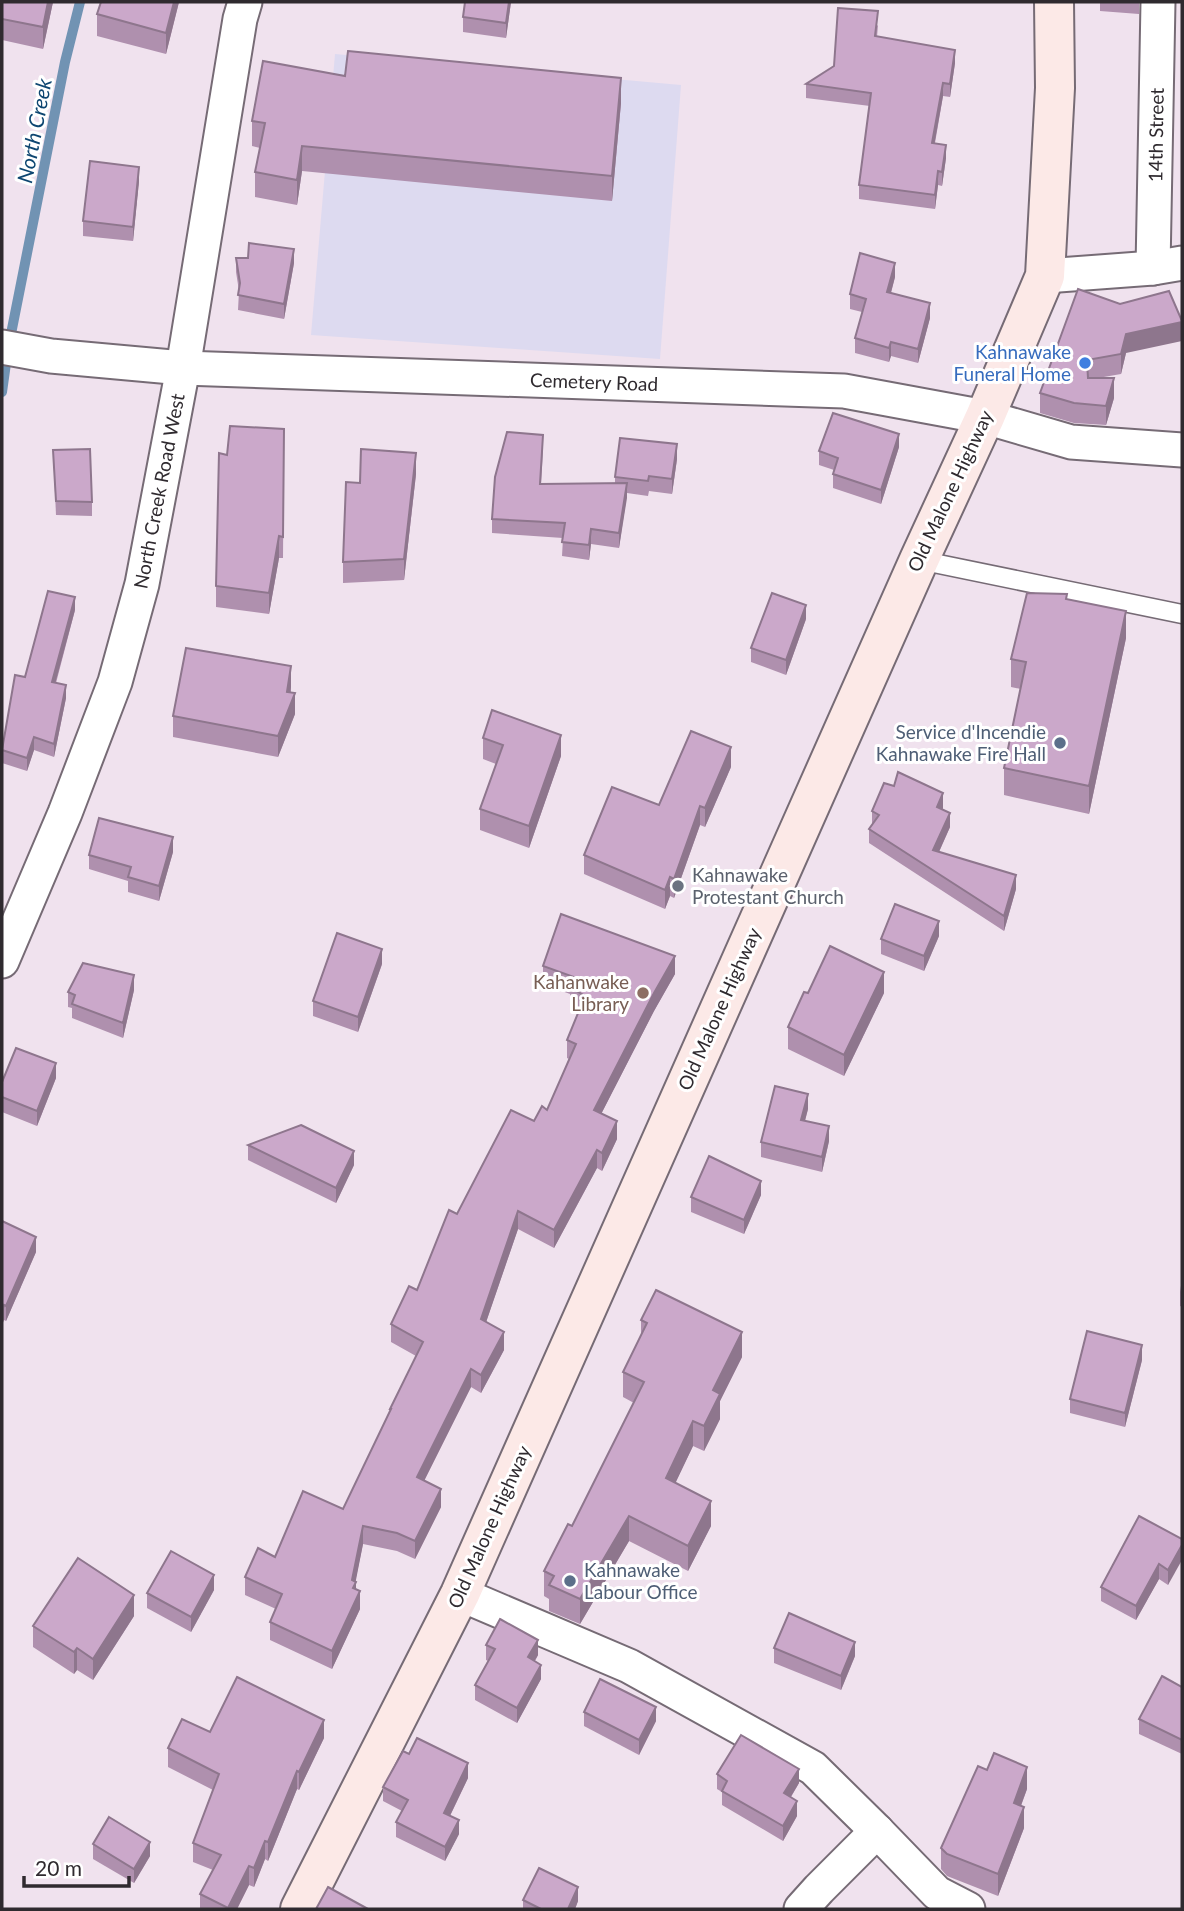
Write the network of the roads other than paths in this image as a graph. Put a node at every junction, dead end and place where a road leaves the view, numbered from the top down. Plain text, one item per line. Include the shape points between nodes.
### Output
1 (245, 2) edge
2 (1054, 2) edge
3 (1158, 2) edge
4 (1168, 265) edge
5 (1045, 276) junction
6 (2, 348) edge
7 (183, 368) junction
8 (985, 417) junction
9 (1182, 450) edge
10 (919, 560) junction
11 (1182, 614) edge
12 (2, 961) edge
13 (460, 1594) junction
14 (877, 1831) junction
15 (300, 1909) edge
16 (801, 1909) edge
17 (968, 1909) edge

1 - 7 street, North Creek Road West
2 - 5 street, Old Malone Highway via 1055,89
3 - 4 street, 14th Street
4 - 5 street
5 - 8 street, Old Malone Highway
6 - 7 street, Cemetery Road
7 - 8 street, Cemetery Road via 844,391
7 - 12 street, North Creek Road West via 142,584 115,682
8 - 9 street, Cemetery Road via 1071,442
8 - 10 street, Old Malone Highway
10 - 11 lane
10 - 13 street, Old Malone Highway
13 - 14 street via 629,1666 813,1768
13 - 15 street, Old Malone Highway
14 - 16 street
14 - 17 street via 937,1893

